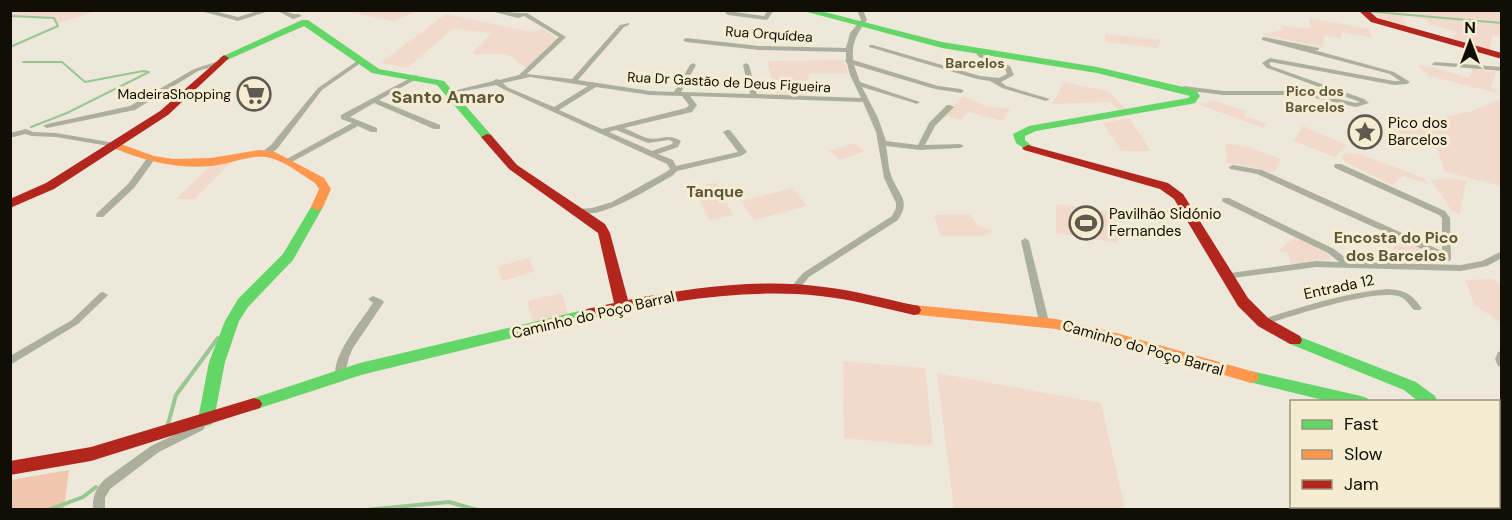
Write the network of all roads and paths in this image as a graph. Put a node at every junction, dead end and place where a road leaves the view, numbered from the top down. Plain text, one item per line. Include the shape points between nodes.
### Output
1 (200, 10) edge
2 (269, 10) edge
3 (279, 10) edge
4 (490, 10) edge
5 (771, 10) edge
6 (804, 10) edge
7 (525, 12) edge
8 (728, 13) dead end
9 (1365, 14) edge
10 (300, 16) edge
11 (860, 17) edge
12 (627, 24) dead end
13 (686, 40) dead end
14 (871, 46) dead end
15 (1317, 49) dead end
16 (850, 50) junction
17 (978, 52) junction
18 (1502, 56) edge
19 (360, 61) junction
20 (848, 61) junction
21 (1435, 63) dead end
22 (216, 64) junction
23 (693, 65) dead end
24 (746, 65) dead end
25 (1502, 69) edge
26 (909, 71) dead end
27 (522, 75) junction
28 (416, 77) junction
29 (902, 78) junction
30 (993, 80) junction
31 (496, 81) junction
32 (573, 82) junction
33 (1315, 82) junction
34 (857, 83) junction
35 (594, 85) junction
36 (1280, 86) dead end
37 (1181, 88) junction
38 (961, 91) dead end
39 (450, 93) junction
40 (1223, 93) junction
41 (676, 94) junction
42 (1357, 94) dead end
43 (686, 95) junction
44 (754, 97) junction
45 (1047, 99) dead end
46 (865, 100) junction
47 (1333, 100) junction
48 (374, 101) junction
49 (1191, 101) junction
50 (916, 102) dead end
51 (950, 106) dead end
52 (554, 110) junction
53 (357, 123) junction
54 (47, 126) dead end
55 (437, 127) dead end
56 (618, 128) junction
57 (374, 130) dead end
58 (136, 131) junction
59 (603, 131) junction
60 (727, 132) dead end
61 (10, 136) edge
62 (656, 140) junction
63 (882, 143) junction
64 (960, 146) dead end
65 (104, 148) junction
66 (920, 148) junction
67 (133, 150) junction
68 (656, 151) junction
69 (266, 153) junction
70 (152, 159) junction
71 (286, 161) junction
72 (1338, 166) dead end
73 (1233, 167) dead end
74 (674, 169) junction
75 (1226, 200) dead end
76 (10, 204) edge
77 (605, 208) junction
78 (580, 211) junction
79 (100, 215) dead end
80 (600, 227) junction
81 (1025, 241) dead end
82 (1502, 254) edge
83 (1446, 256) junction
84 (1347, 263) junction
85 (1449, 267) junction
86 (1226, 276) junction
87 (794, 289) junction
88 (103, 295) dead end
89 (373, 299) dead end
90 (622, 306) junction
91 (1417, 308) dead end
92 (1044, 322) junction
93 (1263, 322) junction
94 (1502, 355) edge
95 (10, 361) edge
96 (1502, 363) edge
97 (340, 375) junction
98 (1352, 400) edge
99 (1431, 400) edge
100 (206, 419) junction
101 (10, 468) edge
102 (99, 510) edge

1 - 2 street via 238,19
3 - 10 street
4 - 7 street via 518,16
5 - 8 street via 766,18
6 - 11 street
7 - 27 street via 564,39
9 - 18 street
10 - 19 street
10 - 22 street
11 - 16 street
11 - 17 street via 942,45
12 - 32 street
13 - 16 street, Rua Orquídea via 759,48
14 - 30 street
15 - 33 street via 1264,39 1392,73 1407,82 1275,60 1265,63
16 - 20 street
17 - 30 street via 1007,66 1012,73
17 - 37 street
19 - 28 street via 380,73
19 - 69 street via 325,85
20 - 29 street
20 - 34 street
21 - 25 street
22 - 54 street via 196,70 132,108
22 - 58 street via 169,109
23 - 41 street
24 - 44 street
26 - 29 street
27 - 31 street, Rua Dr Gastão de Deus Figueira
27 - 32 street, Rua Dr Gastão de Deus Figueira
28 - 39 street via 440,82
28 - 48 street
29 - 38 street
30 - 45 street
31 - 39 street, Rua Dr Gastão de Deus Figueira
31 - 52 street
32 - 35 street, Rua Dr Gastão de Deus Figueira
33 - 42 street
33 - 47 street via 1365,103
34 - 46 street
34 - 50 street
35 - 41 street, Rua Dr Gastão de Deus Figueira
35 - 52 street
36 - 47 street
37 - 40 street
37 - 49 street via 1194,94
39 - 78 street via 513,167
40 - 47 street via 1298,93
40 - 49 street
41 - 43 street, Rua Dr Gastão de Deus Figueira
43 - 44 street, Rua Dr Gastão de Deus Figueira
43 - 56 street via 693,105 689,110
44 - 46 street, Rua Dr Gastão de Deus Figueira
46 - 63 street
48 - 53 street via 344,117
48 - 55 street
49 - 86 street via 1033,128 1019,134 1018,139 1036,151 1164,186 1179,197
51 - 66 street via 928,131
52 - 59 street
53 - 57 street
53 - 71 street
56 - 59 street
56 - 62 street via 644,140
58 - 65 street
58 - 67 street via 130,143
59 - 68 street
60 - 74 street via 741,154
61 - 65 street via 28,129 32,134
62 - 68 street
62 - 68 street via 677,141 675,146
63 - 66 street
63 - 87 street via 885,169 902,203 900,213 806,275
64 - 66 street
65 - 67 street
65 - 67 street via 114,152
65 - 76 street via 51,186
67 - 70 street
68 - 74 street
69 - 70 street via 199,163
69 - 71 street
70 - 79 street
71 - 100 street via 320,181 325,189 291,253 234,318 211,386
72 - 83 street via 1442,213 1446,218
73 - 83 street via 1259,172
74 - 77 street
75 - 84 street via 1331,251
77 - 78 street
77 - 80 street
78 - 80 street
80 - 90 street
81 - 92 street
82 - 85 street via 1484,264
83 - 85 street
84 - 85 street
84 - 86 street
86 - 93 street via 1243,302
87 - 90 street, Caminho do Poço Barral via 706,291
87 - 92 street, Caminho do Poço Barral via 926,312
88 - 95 street via 75,322
89 - 97 street via 379,302 352,342
90 - 97 street, Caminho do Poço Barral
91 - 93 street, Entrada 12 via 1407,295 1377,293
92 - 98 street, Caminho do Poço Barral
93 - 99 street via 1293,339 1410,386
94 - 96 street
97 - 100 street, Caminho do Poço Barral
100 - 101 street, Caminho do Poço Barral via 91,454
100 - 102 street via 202,426 155,448 103,488 97,500

